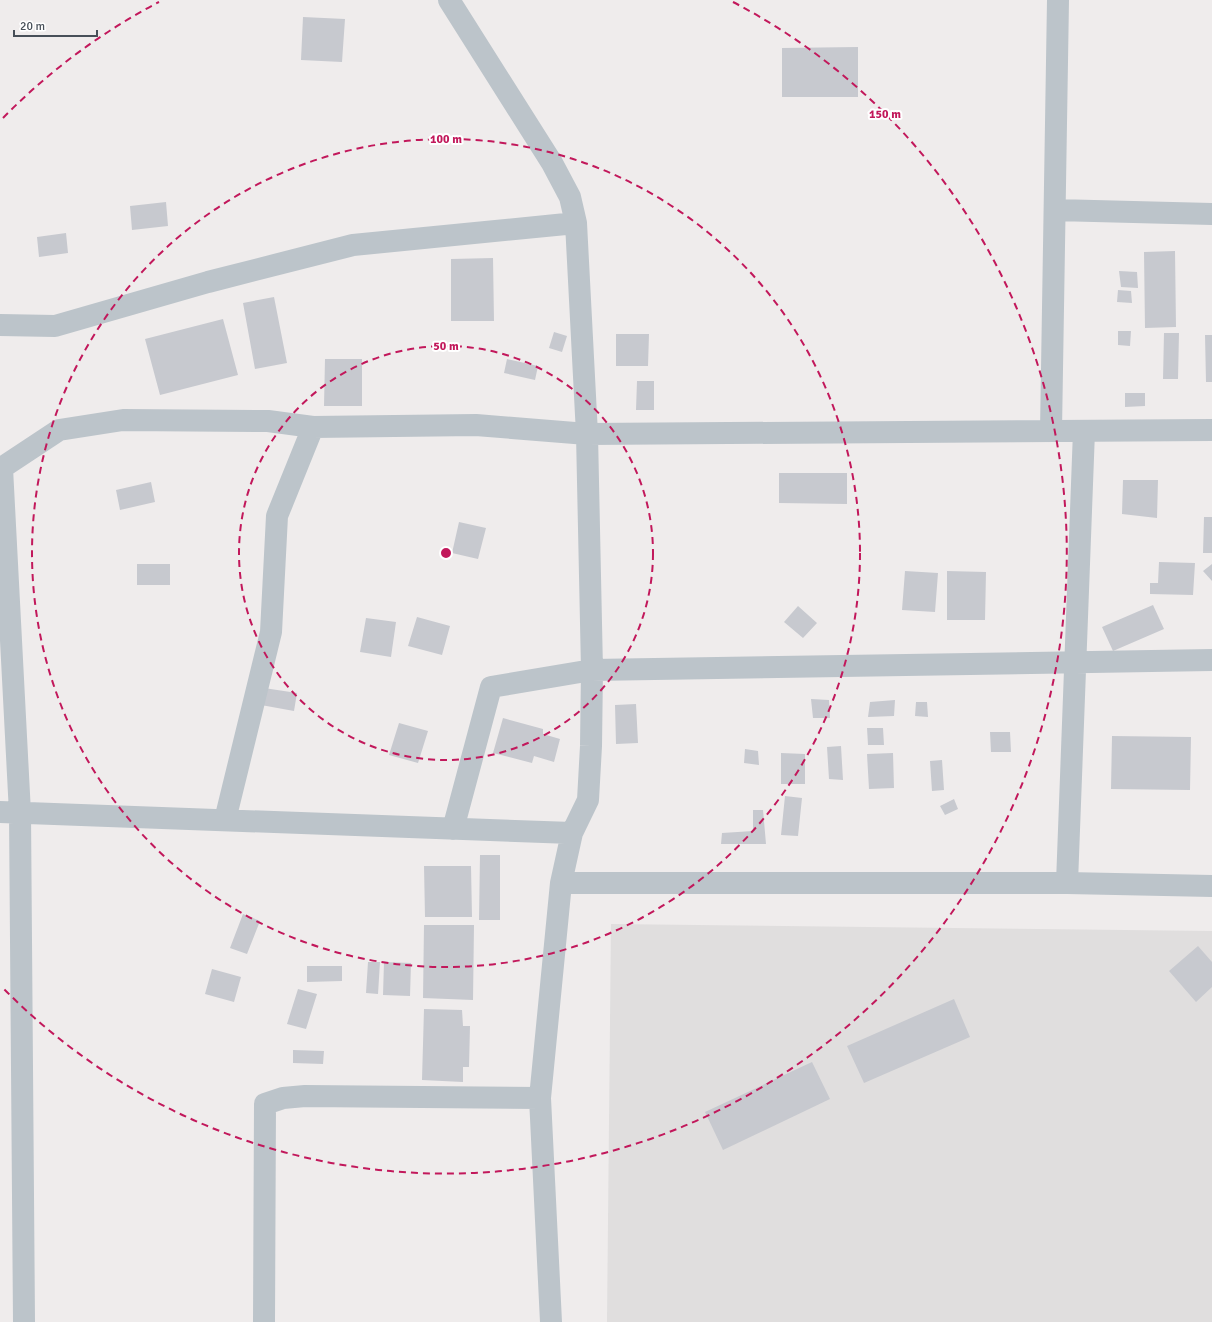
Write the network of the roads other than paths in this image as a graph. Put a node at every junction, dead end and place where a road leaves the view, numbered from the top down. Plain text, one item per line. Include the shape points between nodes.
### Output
1 (449, 0) edge
2 (1058, 0) edge
3 (1055, 210) junction
4 (1212, 214) edge
5 (576, 223) junction
6 (0, 325) edge
7 (313, 427) junction
8 (1212, 430) edge
9 (1051, 431) junction
10 (1084, 431) junction
11 (587, 434) junction
12 (1, 468) edge
13 (1212, 660) edge
14 (1077, 662) junction
15 (592, 670) junction
16 (10, 812) edge
17 (225, 820) junction
18 (453, 828) junction
19 (572, 833) junction
20 (561, 883) junction
21 (1067, 883) junction
22 (1212, 886) edge
23 (540, 1098) junction
24 (24, 1322) edge
25 (264, 1322) edge
26 (551, 1322) edge

1 - 5 street via 552,163 570,197
2 - 3 street
3 - 4 street
3 - 9 street
5 - 6 street via 354,245 208,282 55,326
5 - 11 street
7 - 11 street via 476,425
7 - 12 street via 268,421 123,420 59,430
7 - 17 street via 277,516 271,632
8 - 10 street
9 - 10 street
9 - 11 street
10 - 14 street
11 - 15 street
12 - 16 street
13 - 14 street
14 - 15 street
14 - 21 street
15 - 18 street via 491,687
15 - 19 street via 588,800
16 - 17 street
16 - 24 street
17 - 18 street
18 - 19 street
19 - 20 street
20 - 21 street
20 - 23 street
21 - 22 street
23 - 25 street via 305,1096 283,1098 265,1104
23 - 26 street

